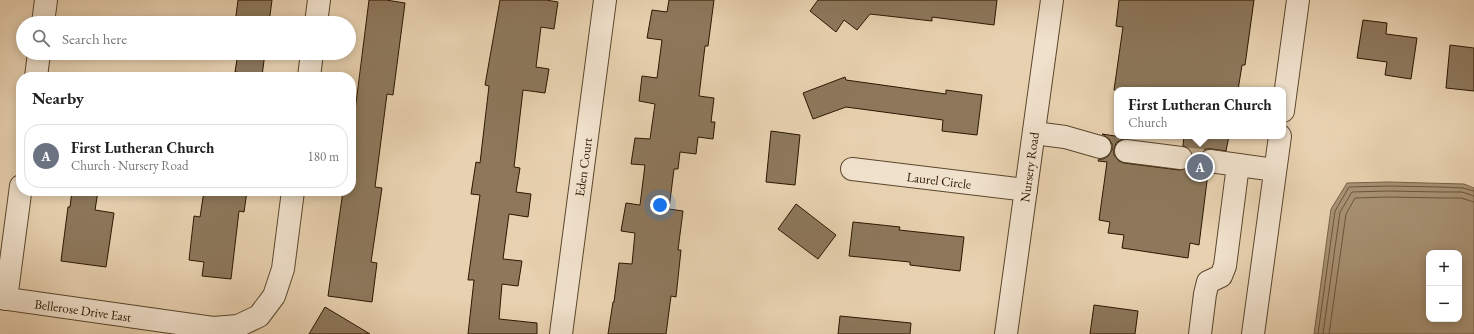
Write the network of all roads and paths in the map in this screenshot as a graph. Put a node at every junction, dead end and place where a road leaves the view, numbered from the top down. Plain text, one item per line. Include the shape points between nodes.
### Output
1 (46, 0) edge
2 (319, 0) edge
3 (605, 0) edge
4 (1052, 0) edge
5 (1298, 0) edge
6 (44, 16) edge
7 (317, 16) edge
8 (38, 60) edge
9 (311, 60) edge
10 (37, 72) edge
11 (310, 72) edge
12 (1286, 88) edge
13 (1034, 133) junction
14 (1280, 139) edge
15 (1100, 147) dead end
16 (1126, 151) dead end
17 (1181, 158) tunnel mouth
18 (1210, 161) tunnel mouth
19 (1238, 165) junction
20 (852, 169) dead end
21 (1275, 170) junction
22 (1026, 190) junction
23 (19, 196) edge
24 (293, 196) edge
25 (3, 299) edge
26 (561, 334) edge
27 (1006, 334) edge
28 (1200, 334) edge
29 (1253, 334) edge

1 - 6 street
2 - 7 street
3 - 26 street, Eden Court
4 - 13 street, Nursery Road
5 - 12 street
8 - 10 street
9 - 11 street
13 - 15 street via 1065,137
13 - 22 street, Nursery Road
14 - 21 street
16 - 17 street
18 - 19 street
19 - 21 street
19 - 28 street via 1225,266 1221,276 1208,282
20 - 22 street, Laurel Circle
21 - 29 street
22 - 27 street, Nursery Road
23 - 25 street
24 - 25 street, Bellerose Drive East via 283,269 274,296 259,316 238,326 213,328

